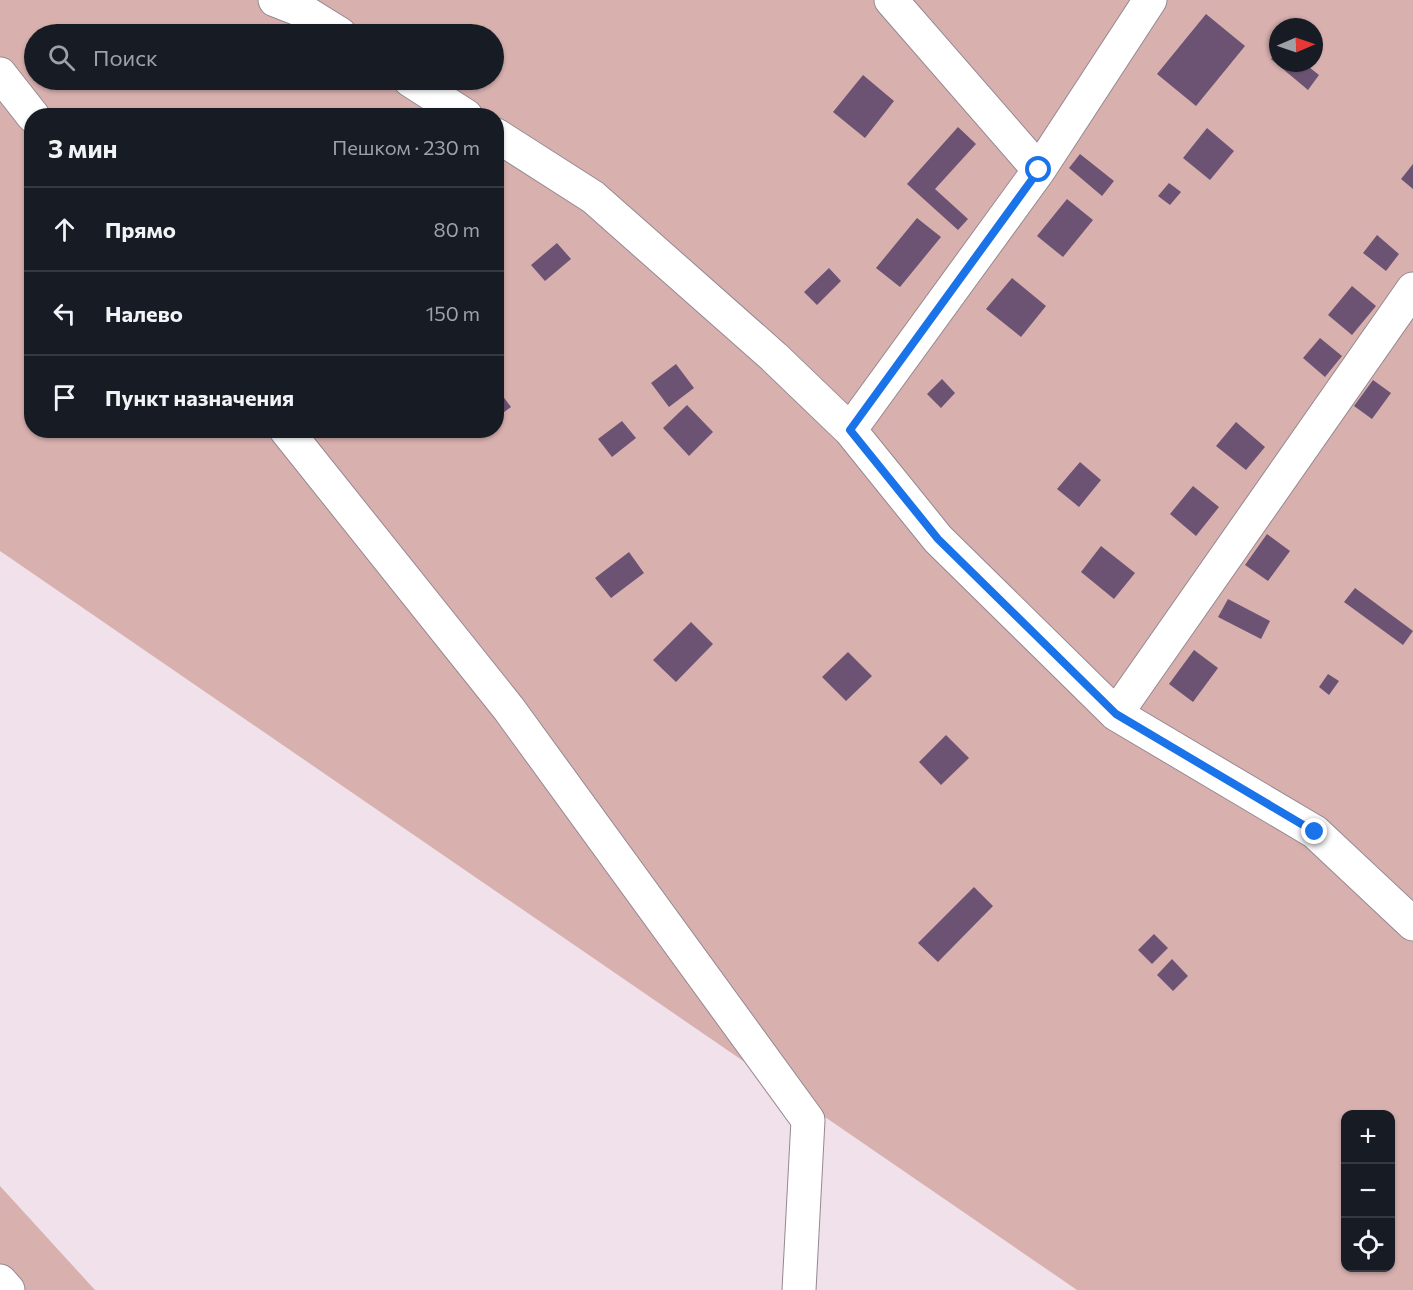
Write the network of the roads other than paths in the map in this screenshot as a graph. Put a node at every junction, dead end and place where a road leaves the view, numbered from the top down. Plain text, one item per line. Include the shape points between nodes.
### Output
1 (275, 0) edge
2 (891, 0) edge
3 (1149, 0) edge
4 (324, 24) edge
5 (0, 74) edge
6 (426, 90) edge
7 (27, 108) edge
8 (454, 108) edge
9 (504, 140) edge
10 (1039, 170) junction
11 (1413, 289) edge
12 (850, 430) junction
13 (292, 438) edge
14 (1116, 714) junction
15 (1413, 924) edge
16 (0, 1281) edge
17 (8, 1290) edge
18 (800, 1290) edge

1 - 4 street
2 - 10 street
3 - 10 street
5 - 7 street
6 - 8 street
9 - 12 street via 593,197 774,357
10 - 12 street
11 - 14 street
12 - 14 street via 938,539
13 - 18 street via 508,709 808,1120
14 - 15 street via 1315,832
16 - 17 street

